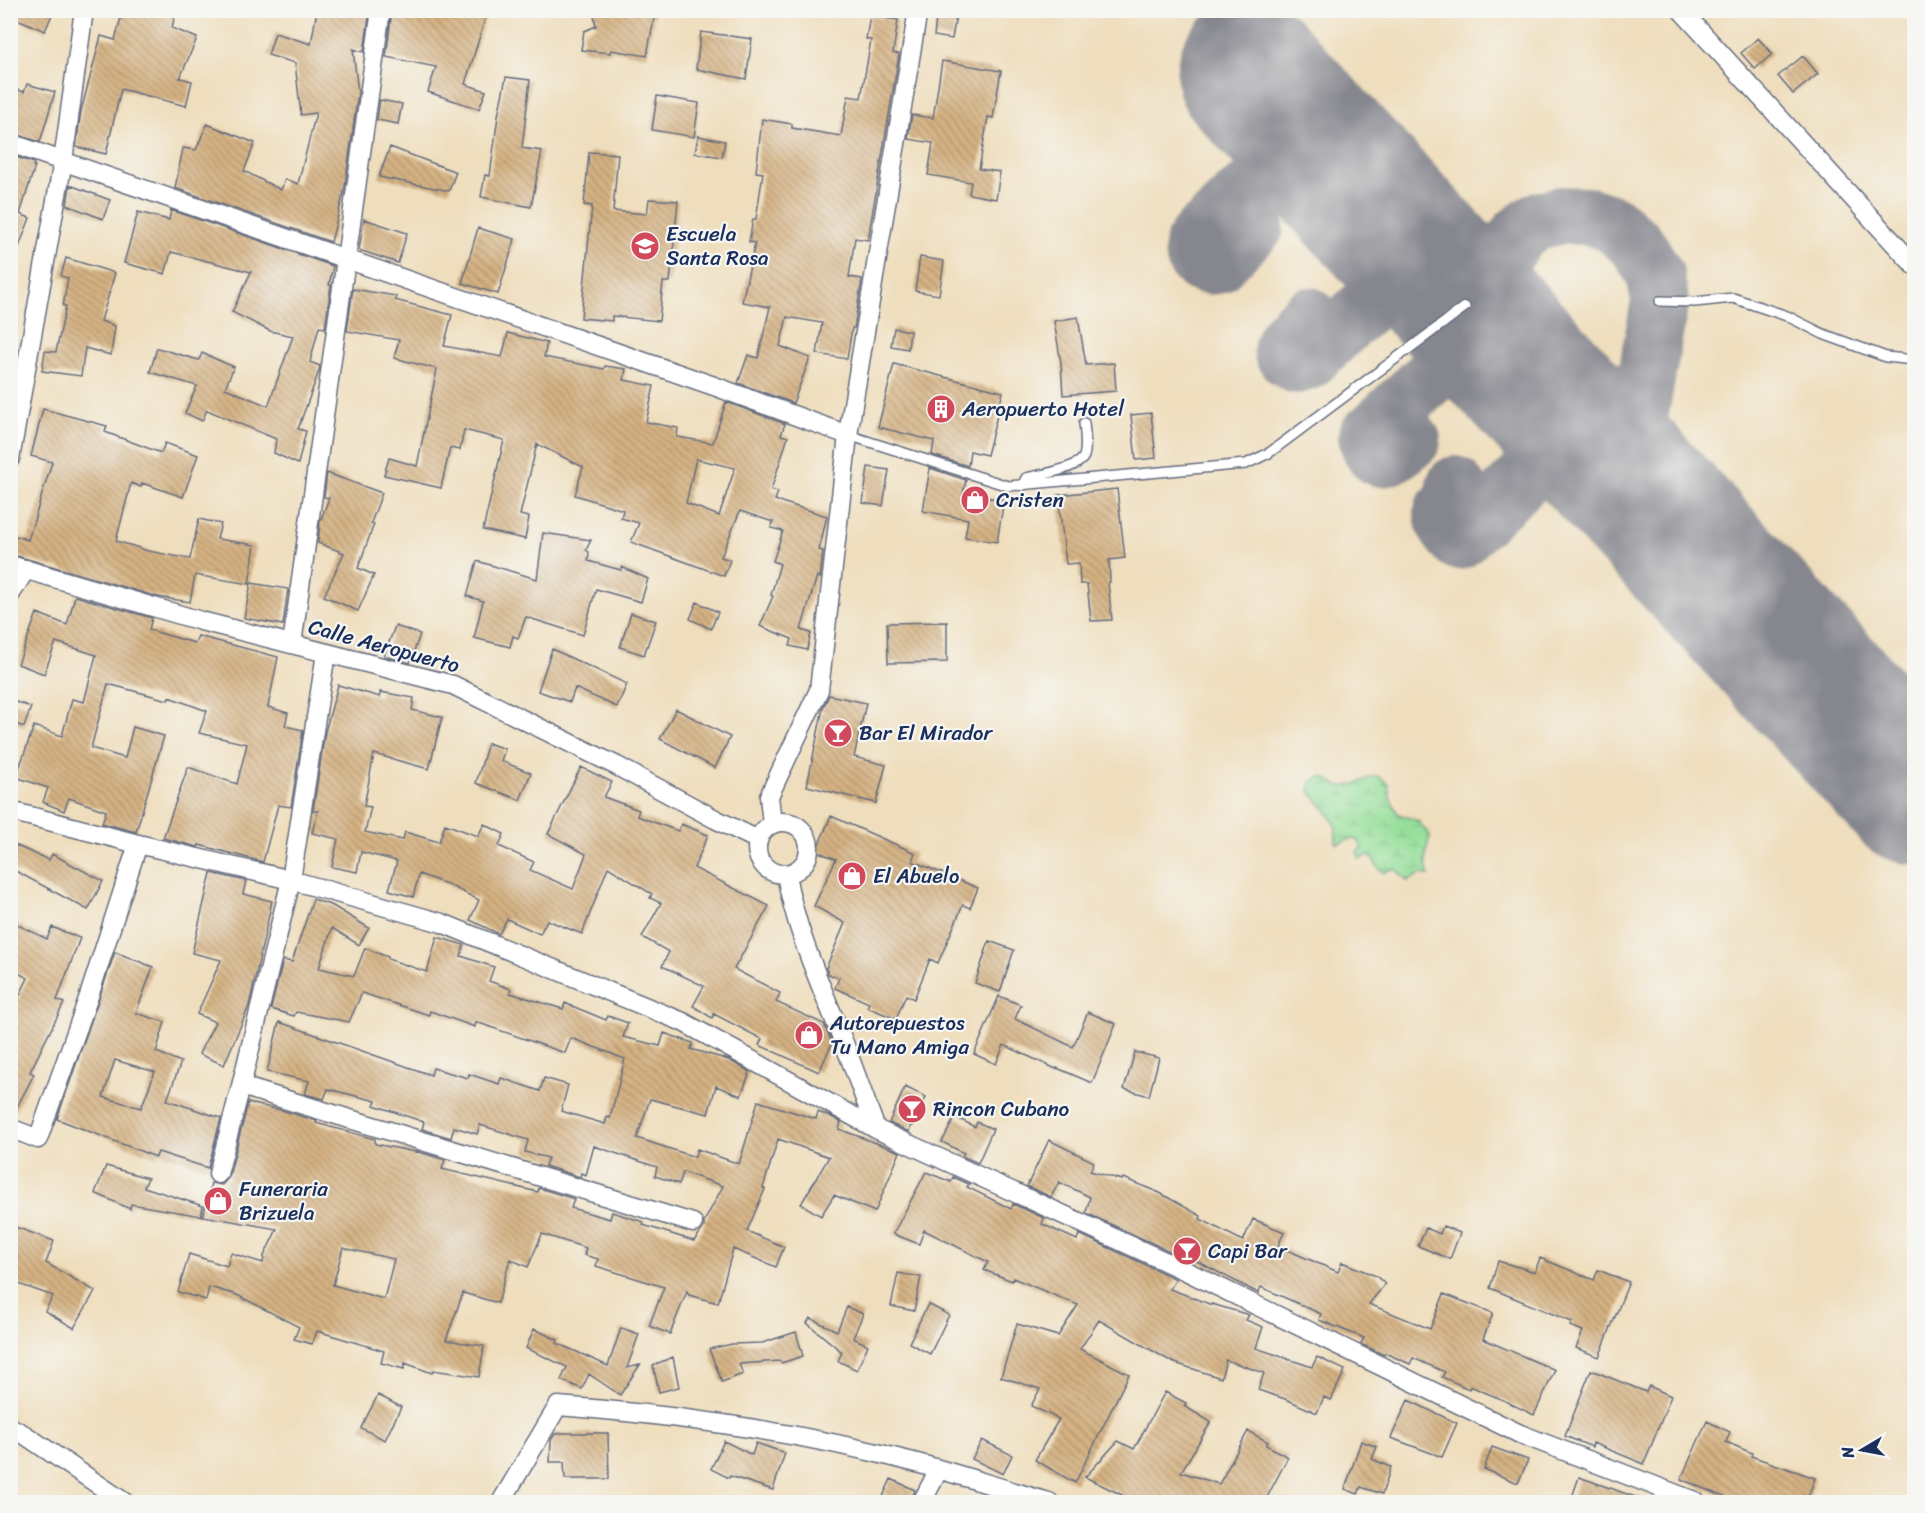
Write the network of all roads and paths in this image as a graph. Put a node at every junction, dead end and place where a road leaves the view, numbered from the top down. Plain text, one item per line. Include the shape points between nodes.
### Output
1 (84, 10) edge
2 (381, 10) edge
3 (918, 10) edge
4 (1681, 10) edge
5 (10, 143) edge
6 (63, 161) junction
7 (346, 260) junction
8 (1914, 265) edge
9 (1660, 301) dead end
10 (1465, 307) dead end
11 (1914, 360) edge
12 (1084, 423) dead end
13 (848, 435) junction
14 (10, 459) edge
15 (1022, 486) junction
16 (18, 567) edge
17 (10, 595) edge
18 (292, 644) junction
19 (326, 652) junction
20 (10, 811) edge
21 (772, 824) junction
22 (758, 840) junction
23 (138, 844) junction
24 (786, 874) junction
25 (291, 880) junction
26 (241, 1086) junction
27 (10, 1128) edge
28 (876, 1129) junction
29 (218, 1174) dead end
30 (693, 1223) dead end
31 (10, 1427) edge
32 (939, 1469) junction
33 (124, 1503) edge
34 (501, 1503) edge
35 (922, 1503) edge
36 (1049, 1503) edge
37 (1697, 1503) edge

1 - 6 street
2 - 7 street
3 - 13 street
4 - 8 street
5 - 6 street
6 - 7 street
6 - 14 street
7 - 13 street
7 - 18 street
9 - 11 lane via 1733,298 1886,357
10 - 15 lane via 1269,453 1246,464
12 - 15 lane via 1085,455 1080,462 1026,478
13 - 15 lane via 1008,486
13 - 21 street via 819,690 769,796
16 - 17 street
16 - 18 street, Calle Aeropuerto
18 - 19 street, Calle Aeropuerto
19 - 22 street, Calle Aeropuerto via 453,685
19 - 25 street
20 - 23 street
21 - 22 street
21 - 24 street via 794,824 807,841 804,862
22 - 24 street via 757,853 763,865
23 - 25 street
23 - 27 street via 38,1139
24 - 28 street via 791,904 809,957
25 - 26 street
25 - 28 street via 442,922 683,1022
26 - 29 street
26 - 30 street
28 - 37 street via 1186,1270 1520,1434
31 - 33 street
32 - 34 street via 783,1433 647,1413 558,1406
32 - 35 street
32 - 36 street

